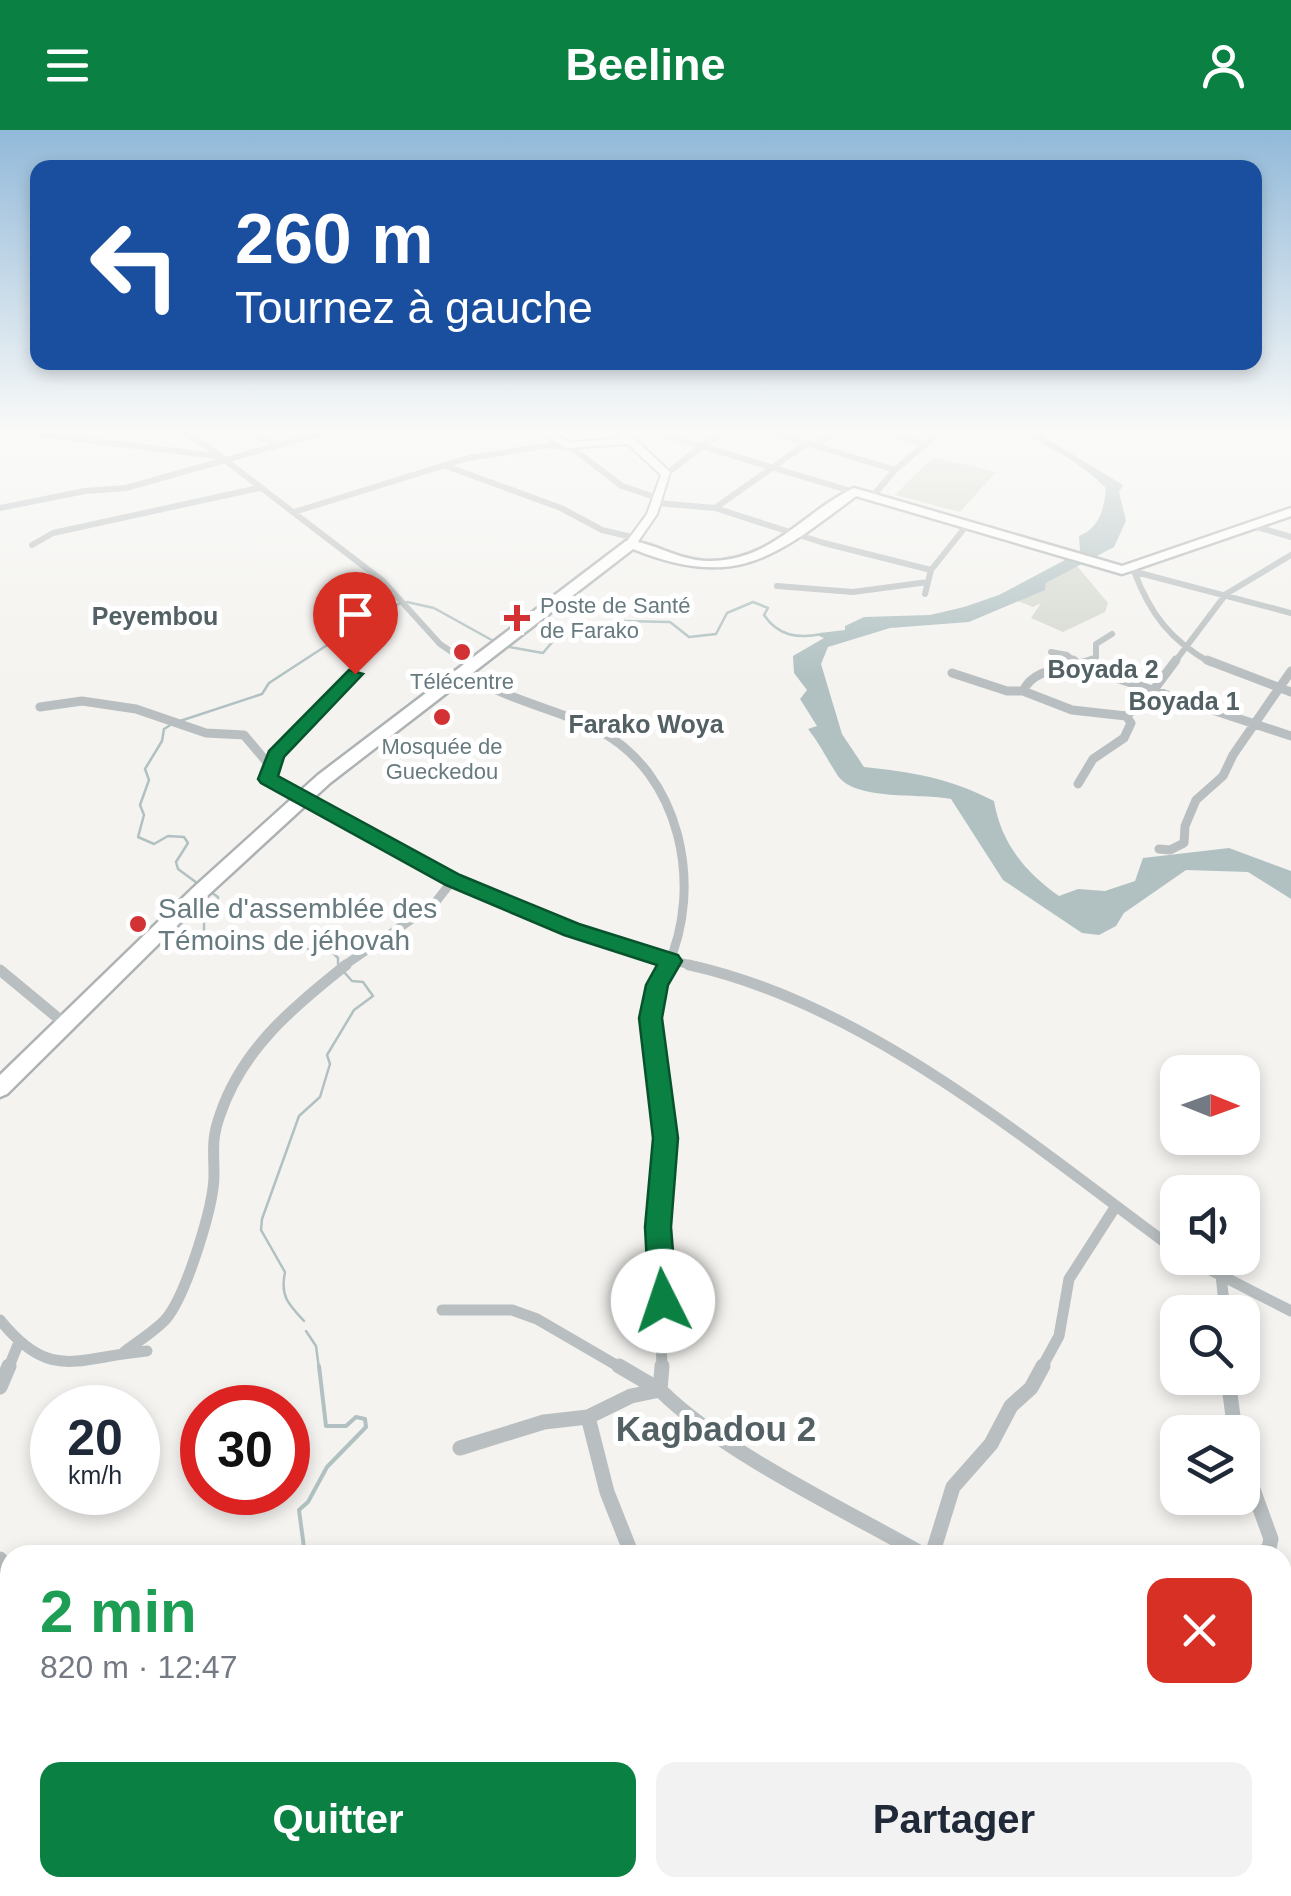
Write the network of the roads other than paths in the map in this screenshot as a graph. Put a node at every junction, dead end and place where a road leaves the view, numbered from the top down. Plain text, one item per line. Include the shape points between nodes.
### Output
1 (150, 512) edge
2 (294, 512) edge
3 (569, 512) edge
4 (650, 512) edge
5 (728, 512) edge
6 (826, 512) edge
7 (924, 512) edge
8 (1290, 512) edge
9 (967, 525) junction
10 (1250, 525) junction
11 (796, 534) junction
12 (1291, 537) edge
13 (634, 541) junction
14 (32, 545) dead end
15 (1291, 555) edge
16 (1278, 562) junction
17 (1291, 566) edge
18 (932, 570) junction
19 (1128, 571) junction
20 (928, 582) junction
21 (778, 586) dead end
22 (925, 594) dead end
23 (1226, 594) junction
24 (1291, 613) edge
25 (1112, 634) dead end
26 (1183, 650) junction
27 (1051, 652) dead end
28 (1080, 666) junction
29 (468, 668) junction
30 (1291, 671) edge
31 (952, 673) dead end
32 (355, 674) dead end
33 (1155, 688) junction
34 (1280, 688) junction
35 (1023, 691) junction
36 (1291, 692) edge
37 (40, 706) dead end
38 (1126, 716) junction
39 (1255, 724) junction
40 (1291, 736) edge
41 (270, 767) junction
42 (1078, 784) dead end
43 (304, 799) junction
44 (679, 840) junction
45 (662, 841) dead end
46 (1159, 849) dead end
47 (453, 880) junction
48 (671, 961) junction
49 (0, 970) edge
50 (64, 1023) junction
51 (0, 1088) edge
52 (1114, 1209) junction
53 (1160, 1240) edge
54 (1221, 1275) joint
55 (1223, 1295) edge
56 (442, 1310) dead end
57 (1291, 1311) edge
58 (0, 1320) edge
59 (19, 1342) junction
60 (147, 1350) dead end
61 (124, 1352) junction
62 (0, 1387) edge
63 (660, 1390) junction
64 (588, 1417) junction
65 (460, 1448) dead end
66 (1260, 1509) edge
67 (628, 1545) edge
68 (906, 1545) edge
69 (935, 1545) edge
70 (1267, 1545) edge

1 - 14 street
2 - 29 street via 383,581
3 - 13 street
4 - 13 main road
5 - 11 street
6 - 11 highway
7 - 9 highway
8 - 10 highway
9 - 18 street
9 - 19 highway
10 - 12 street
10 - 19 highway
11 - 13 highway via 759,555 708,565 684,563
11 - 18 street
13 - 29 highway
15 - 16 street
16 - 17 street
16 - 23 street
18 - 20 street
19 - 23 street
19 - 26 street
20 - 21 street via 893,592 834,594
20 - 22 street
23 - 24 street
23 - 26 street
25 - 28 street via 1096,644 1092,662
26 - 33 street
26 - 34 street
27 - 28 street
28 - 33 street
28 - 35 street via 1034,674
29 - 43 highway
29 - 44 street via 509,695 600,729 625,747 658,786
30 - 34 street
31 - 35 street
32 - 41 street
33 - 38 street
33 - 39 street
34 - 36 street
34 - 39 street
35 - 38 street via 1072,710
37 - 41 street via 82,701 136,709 206,734 244,734
38 - 42 street via 1131,723 1124,738 1093,759
39 - 40 street
39 - 46 street via 1223,776 1196,800 1184,843
41 - 43 street via 268,779
43 - 47 street
43 - 50 highway
44 - 45 street
44 - 48 street via 682,916
47 - 48 street via 572,930
47 - 61 street via 434,904 344,966 270,1029 241,1069 220,1114 210,1155 214,1175 177,1302 166,1320
48 - 52 street via 730,974 883,1044 952,1086
48 - 63 street via 657,985 651,1018 666,1138 658,1227 666,1338
49 - 50 street
50 - 51 highway
52 - 53 street
52 - 69 street via 1069,1279 1059,1336 1030,1388 953,1487
54 - 55 street
54 - 57 street
56 - 63 street via 524,1314
58 - 59 street
59 - 61 street via 34,1355 65,1362
59 - 62 street
60 - 61 street
63 - 64 street
63 - 68 street via 763,1463
64 - 65 street via 544,1422
64 - 67 street
66 - 70 street

